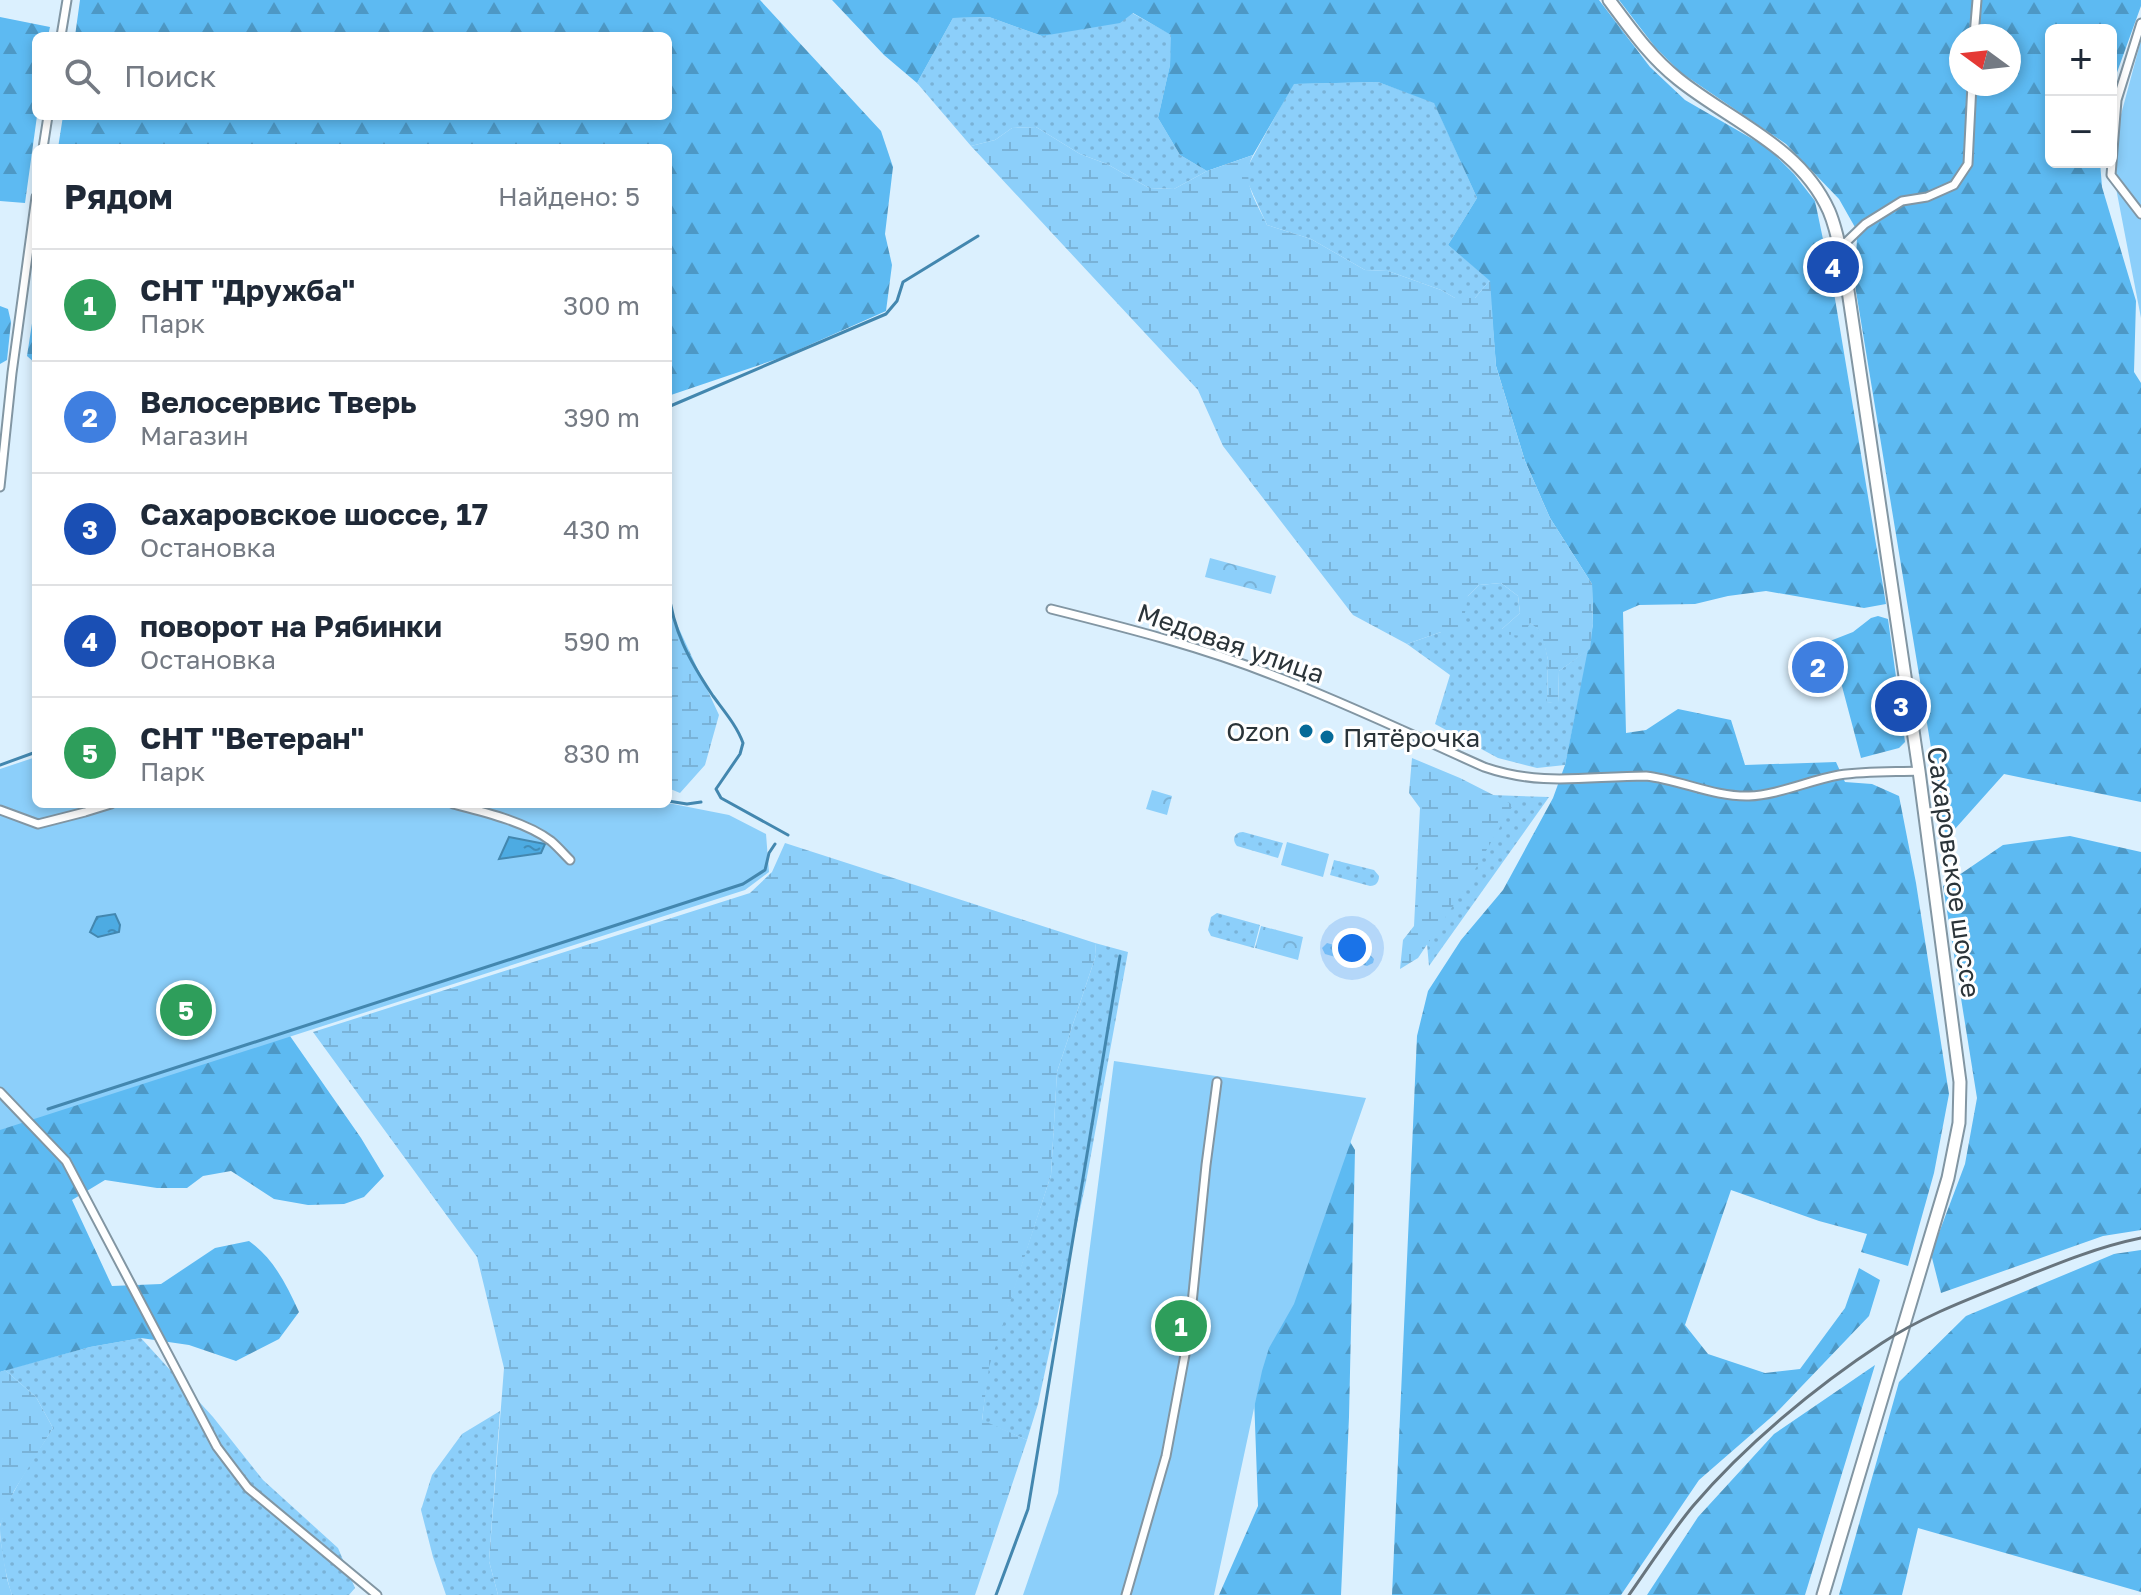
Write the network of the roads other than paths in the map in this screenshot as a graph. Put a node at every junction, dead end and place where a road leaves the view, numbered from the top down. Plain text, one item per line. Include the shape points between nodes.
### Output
1 (67, 0) edge
2 (1609, 0) edge
3 (1977, 0) edge
4 (1975, 24) edge
5 (2140, 29) edge
6 (62, 32) edge
7 (1971, 96) edge
8 (47, 120) edge
9 (44, 144) edge
10 (2141, 214) edge
11 (32, 226) edge
12 (1840, 248) junction
13 (0, 487) edge
14 (1051, 609) dead end
15 (1919, 771) junction
16 (96, 808) edge
17 (469, 808) edge
18 (0, 810) edge
19 (570, 860) dead end
20 (1217, 1082) dead end
21 (0, 1092) edge
22 (377, 1595) edge
23 (1126, 1595) edge
24 (1823, 1595) edge

1 - 6 street
2 - 12 main road, Сахаровское шоссе via 1676,78 1802,170 1824,200
3 - 4 street
5 - 10 street via 2117,100 2111,175
7 - 12 street via 1968,164 1954,185 1902,201 1865,224
8 - 9 street
11 - 13 street
12 - 15 main road, Сахаровское шоссе
14 - 15 street, Медовая улица via 1233,661 1484,767 1526,778 1646,776 1747,796 1842,774
15 - 24 main road, Сахаровское шоссе via 1960,1109 1945,1188
16 - 18 street via 38,824
17 - 19 street via 525,827 550,840
20 - 23 street via 1182,1374 1166,1456
21 - 22 street via 66,1161 217,1447 248,1488

